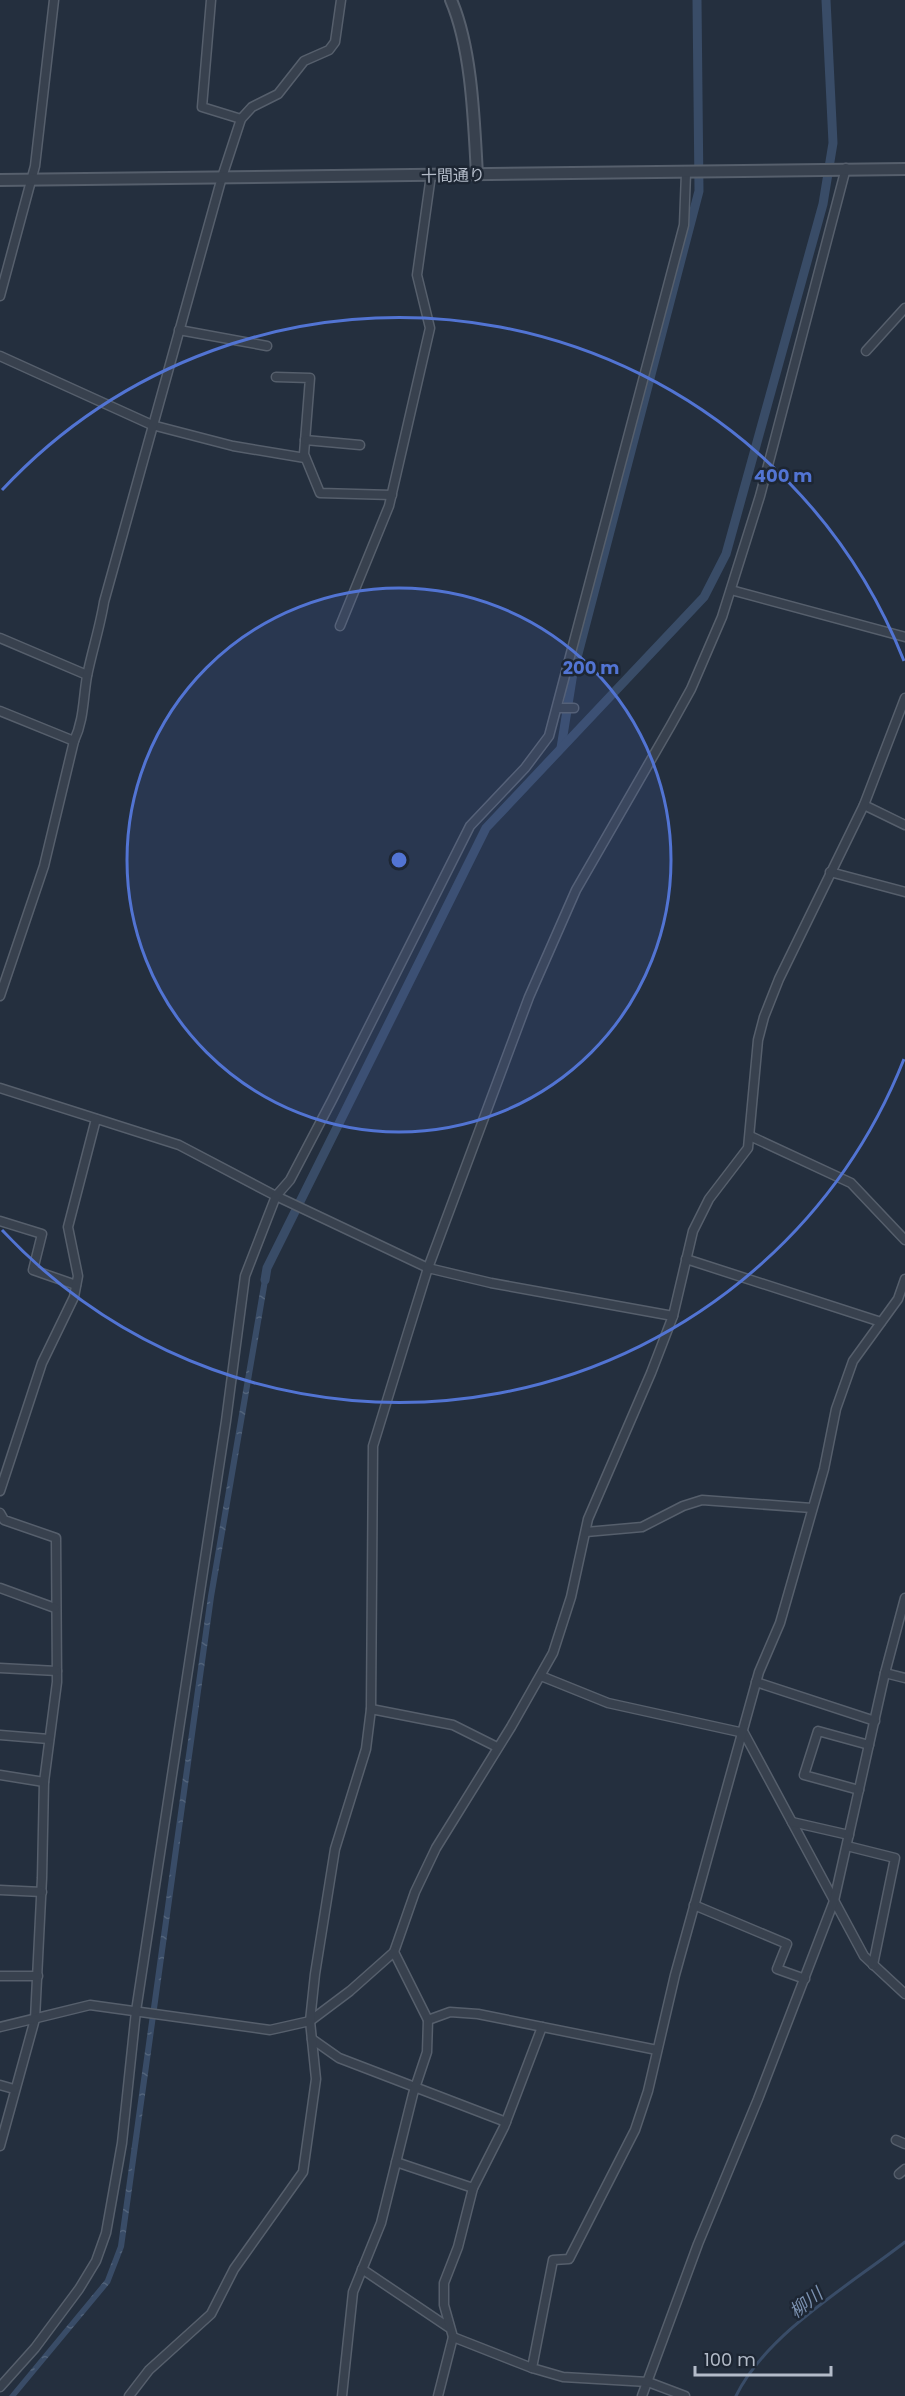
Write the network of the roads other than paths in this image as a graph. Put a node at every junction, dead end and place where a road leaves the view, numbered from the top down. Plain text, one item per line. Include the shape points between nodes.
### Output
1 (54, 0) edge
2 (211, 0) edge
3 (341, 0) edge
4 (451, 0) edge
5 (241, 118) junction
6 (842, 168) junction
7 (905, 169) edge
8 (689, 173) junction
9 (431, 175) junction
10 (477, 175) junction
11 (222, 177) junction
12 (32, 179) junction
13 (0, 180) edge
14 (0, 296) edge
15 (905, 308) edge
16 (178, 330) junction
17 (267, 346) dead end
18 (866, 351) dead end
19 (0, 356) edge
20 (276, 376) dead end
21 (152, 425) junction
22 (305, 440) junction
23 (360, 445) dead end
24 (305, 458) junction
25 (392, 495) junction
26 (731, 590) junction
27 (340, 626) dead end
28 (905, 637) edge
29 (0, 638) edge
30 (87, 675) junction
31 (905, 698) edge
32 (557, 708) junction
33 (574, 708) dead end
34 (0, 711) edge
35 (75, 741) junction
36 (864, 805) junction
37 (905, 825) edge
38 (830, 872) junction
39 (905, 892) edge
40 (0, 996) edge
41 (0, 1088) edge
42 (96, 1119) junction
43 (750, 1136) junction
44 (276, 1196) junction
45 (0, 1221) edge
46 (905, 1240) edge
47 (686, 1259) junction
48 (428, 1268) junction
49 (905, 1279) edge
50 (76, 1285) junction
51 (901, 1301) edge
52 (672, 1316) junction
53 (881, 1322) junction
54 (0, 1491) edge
55 (812, 1508) junction
56 (0, 1513) edge
57 (586, 1532) junction
58 (0, 1589) edge
59 (905, 1599) edge
60 (56, 1608) junction
61 (0, 1668) edge
62 (57, 1671) junction
63 (885, 1673) junction
64 (541, 1676) junction
65 (905, 1678) edge
66 (756, 1682) junction
67 (371, 1709) junction
68 (875, 1721) junction
69 (744, 1733) junction
70 (0, 1735) edge
71 (49, 1739) junction
72 (870, 1745) junction
73 (497, 1747) junction
74 (0, 1775) edge
75 (44, 1782) junction
76 (859, 1790) junction
77 (792, 1822) junction
78 (849, 1835) junction
79 (847, 1846) junction
80 (0, 1890) edge
81 (42, 1892) junction
82 (834, 1901) junction
83 (694, 1905) junction
84 (394, 1952) junction
85 (873, 1965) junction
86 (0, 1976) edge
87 (38, 1976) junction
88 (805, 1979) junction
89 (905, 1994) edge
90 (136, 2011) junction
91 (35, 2019) junction
92 (428, 2020) junction
93 (310, 2021) junction
94 (0, 2027) edge
95 (542, 2027) junction
96 (312, 2038) junction
97 (657, 2050) junction
98 (0, 2085) edge
99 (15, 2089) junction
100 (415, 2089) junction
101 (506, 2122) junction
102 (896, 2140) dead end
103 (905, 2144) edge
104 (0, 2146) edge
105 (396, 2162) junction
106 (472, 2188) junction
107 (362, 2269) junction
108 (448, 2327) junction
109 (453, 2337) junction
110 (532, 2368) junction
111 (648, 2382) junction
112 (0, 2387) edge
113 (129, 2396) edge
114 (342, 2396) edge
115 (438, 2396) edge
116 (642, 2396) edge
117 (685, 2396) edge

1 - 12 street
2 - 5 street via 202,107
3 - 5 street via 335,42 329,50 304,61 278,94 252,107
4 - 10 street via 461,24
5 - 11 street
6 - 7 street, 十間通り
6 - 8 street, 十間通り
6 - 26 street via 760,496
8 - 10 street, 十間通り
8 - 32 street via 684,225
9 - 10 street, 十間通り
9 - 11 street, 十間通り
9 - 25 street via 417,275 430,328
11 - 12 street, 十間通り
11 - 16 street
12 - 13 street, 十間通り
12 - 14 street
15 - 18 street
16 - 17 street
16 - 21 street
19 - 21 street
20 - 22 street via 310,378
21 - 24 street via 233,446
21 - 30 street
22 - 23 street
22 - 24 street
24 - 25 street via 320,493
25 - 27 street
26 - 28 street
26 - 48 street via 691,689 576,890 529,997
29 - 30 street
30 - 35 street via 83,723
31 - 36 street
32 - 33 street
32 - 44 street via 549,736 525,768 470,826 332,1100 290,1180
34 - 35 street
35 - 40 street via 44,866
36 - 37 street
36 - 38 street
38 - 39 street
38 - 43 street via 764,1017 758,1040
41 - 42 street
42 - 44 street via 179,1144
42 - 50 street via 68,1227 78,1276
43 - 46 street via 851,1183
43 - 47 street via 745,1155 709,1199 693,1231
44 - 48 street
44 - 90 street via 245,1276
45 - 50 street via 42,1234 33,1270
47 - 52 street
47 - 53 street
48 - 52 street
48 - 67 street via 373,1446
49 - 51 street
50 - 54 street via 42,1363
51 - 53 street
52 - 57 street via 588,1518
53 - 55 street via 853,1361 836,1409
55 - 57 street via 702,1500 642,1527
55 - 66 street via 780,1623
56 - 60 street via 4,1520 56,1538
57 - 64 street via 571,1597 553,1653
58 - 60 street
59 - 63 street
60 - 62 street
61 - 62 street
62 - 71 street
63 - 65 street
63 - 68 street
64 - 69 street via 608,1703
64 - 73 street
66 - 68 street
66 - 69 street
67 - 73 street via 453,1725
67 - 93 street via 366,1749 335,1849
68 - 72 street
69 - 77 street
69 - 83 street
70 - 71 street
71 - 75 street
72 - 76 street
72 - 76 street via 818,1731 804,1775
73 - 84 street via 436,1848
74 - 75 street
75 - 81 street
76 - 78 street
77 - 78 street
77 - 82 street
78 - 79 street
79 - 82 street
79 - 85 street via 895,1858
80 - 81 street
81 - 87 street
82 - 85 street via 864,1956
82 - 88 street
83 - 88 street via 787,1944 777,1969
83 - 97 street
84 - 92 street
84 - 93 street
85 - 89 street
86 - 87 street
87 - 91 street
88 - 111 street via 698,2244
90 - 91 street via 90,2005
90 - 93 street via 270,2030
90 - 112 street via 122,2143 106,2233 96,2261 35,2348
91 - 94 street
91 - 99 street
92 - 95 street via 450,2012
92 - 100 street via 427,2052
93 - 96 street
95 - 97 street
95 - 101 street
96 - 100 street via 339,2058
96 - 113 street via 316,2079 303,2172 234,2269 211,2314 149,2370
97 - 110 street via 635,2130 569,2259 553,2260
98 - 99 street
99 - 104 street
100 - 101 street
100 - 105 street
101 - 106 street
102 - 103 street
105 - 106 street
105 - 107 street via 381,2223
106 - 108 street via 458,2247 444,2283
107 - 108 street
107 - 114 street via 353,2292
108 - 109 street
109 - 110 street
109 - 115 street
110 - 111 street via 563,2377
111 - 116 street
111 - 117 street

